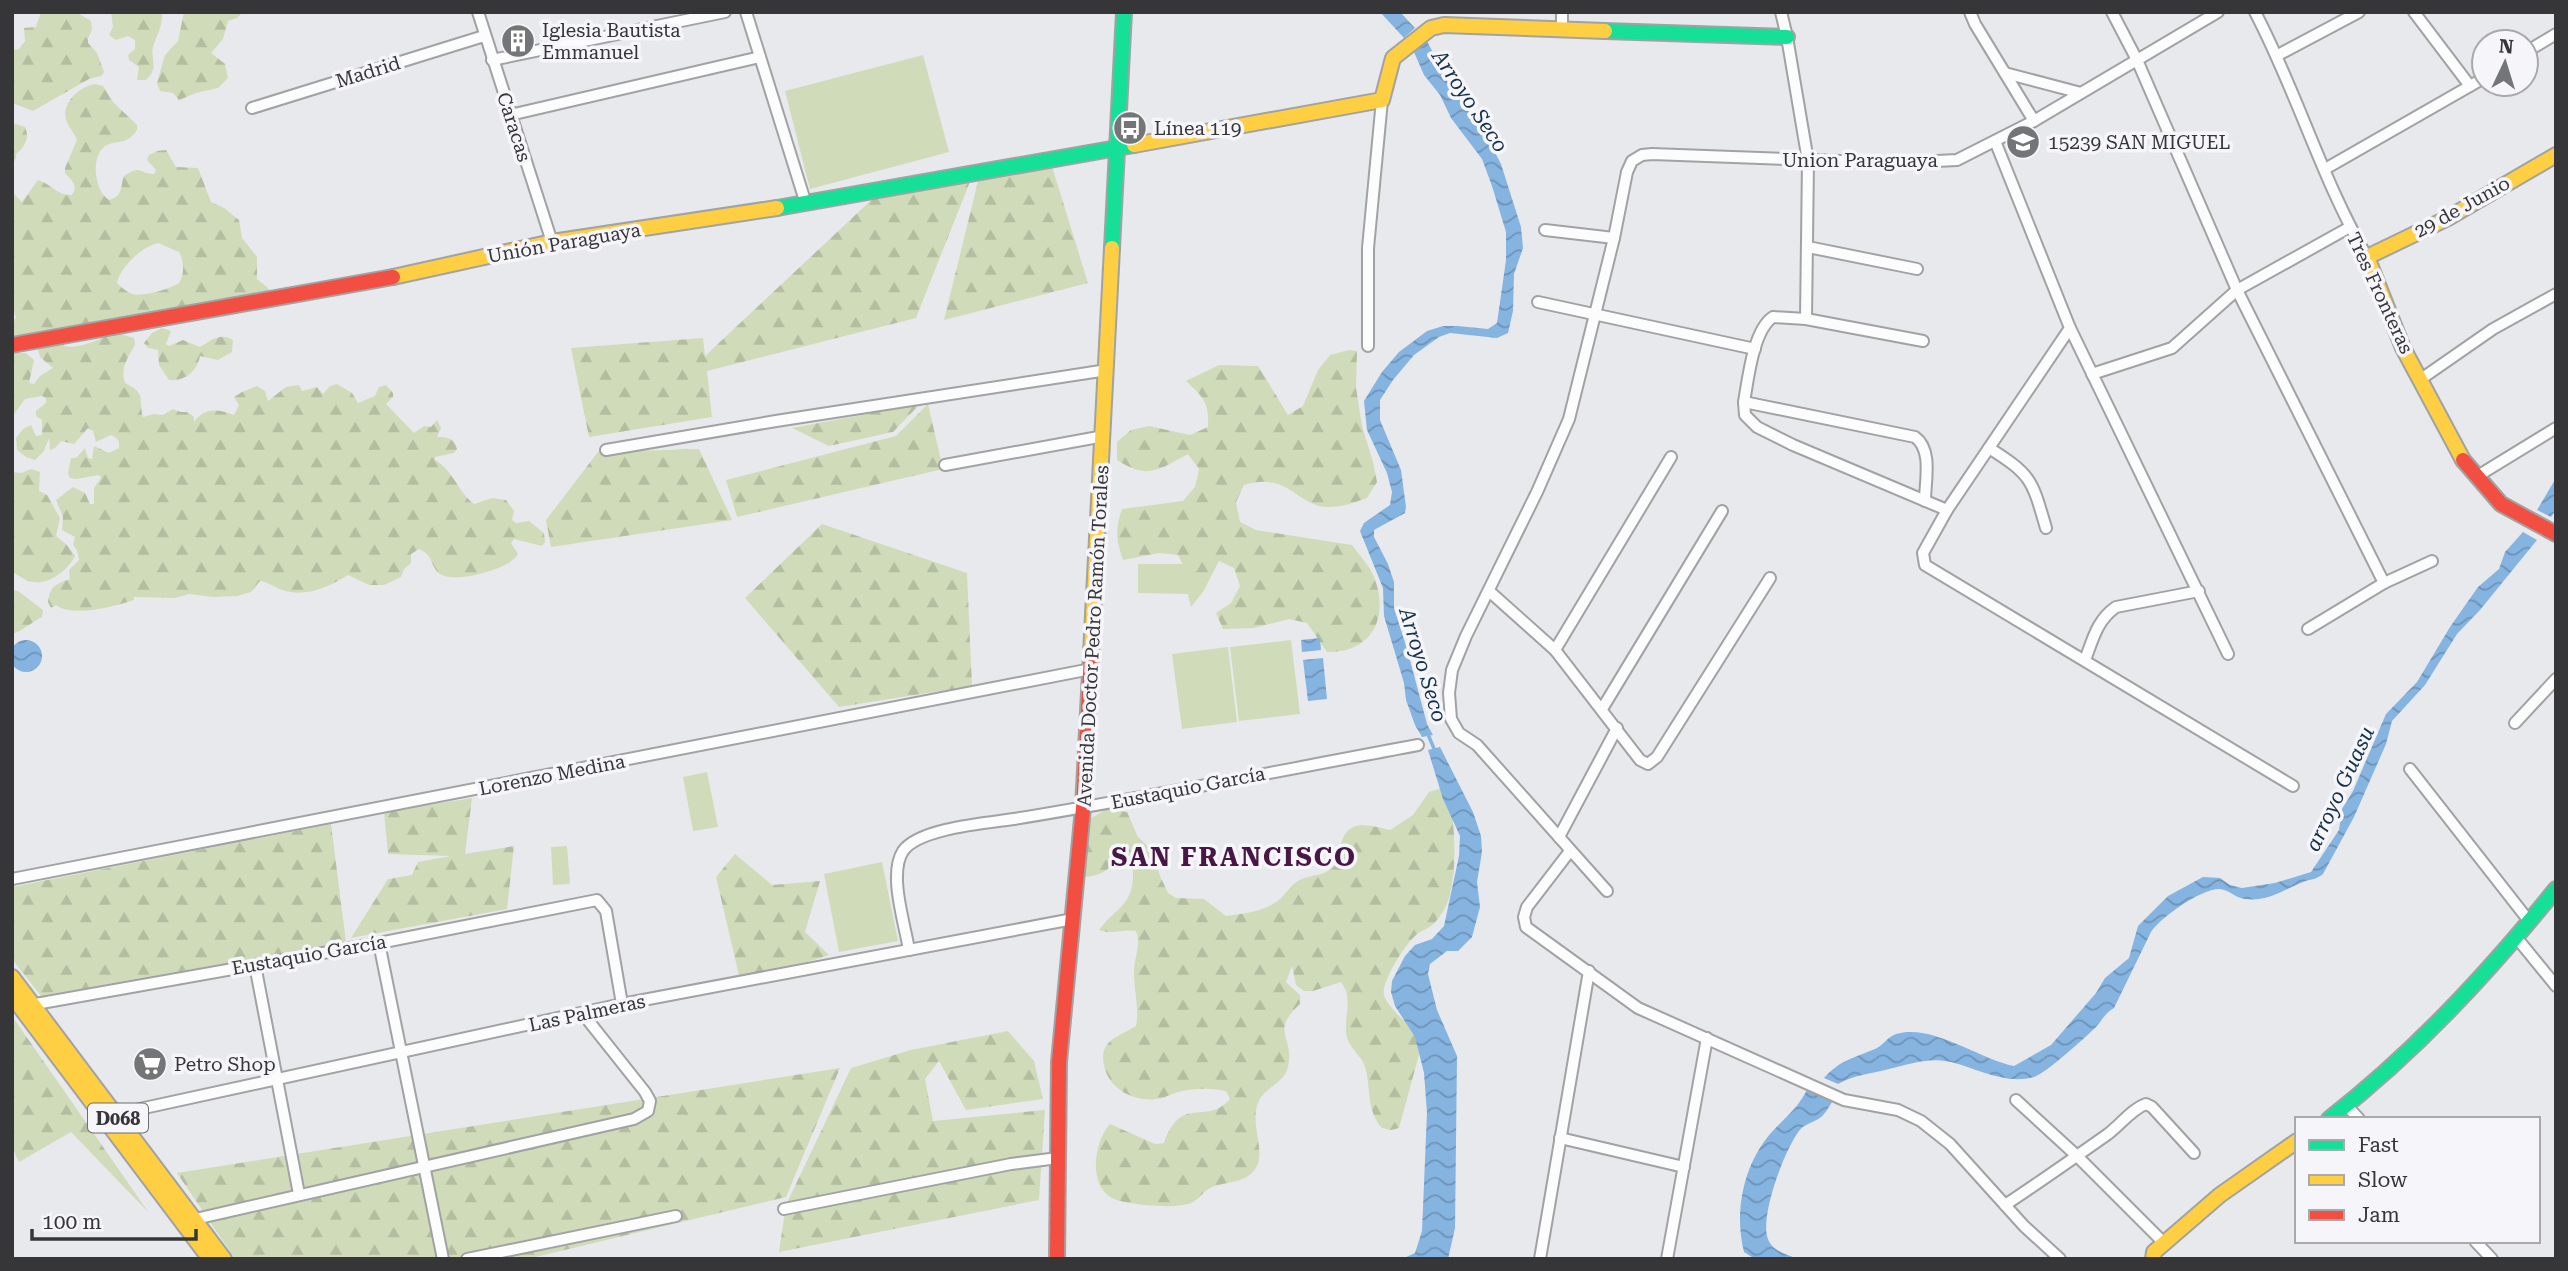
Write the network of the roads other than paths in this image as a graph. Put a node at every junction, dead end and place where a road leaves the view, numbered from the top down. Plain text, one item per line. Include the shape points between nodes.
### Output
1 (478, 12) edge
2 (724, 12) edge
3 (746, 12) edge
4 (1124, 12) edge
5 (1562, 12) edge
6 (1780, 12) edge
7 (1970, 12) edge
8 (2112, 12) edge
9 (2218, 12) edge
10 (2255, 12) edge
11 (2359, 12) edge
12 (2414, 12) edge
13 (1562, 29) junction
14 (2556, 34) edge
15 (484, 36) junction
16 (1787, 37) junction
17 (2540, 44) edge
18 (2278, 55) junction
19 (760, 57) junction
20 (492, 60) junction
21 (2137, 60) junction
22 (2005, 73) junction
23 (2470, 86) joint
24 (2081, 93) junction
25 (1382, 100) junction
26 (252, 108) dead end
27 (510, 115) junction
28 (2034, 121) junction
29 (1995, 141) junction
30 (1118, 146) junction
31 (2556, 155) edge
32 (1808, 161) junction
33 (2325, 169) junction
34 (806, 204) junction
35 (2350, 228) junction
36 (1545, 230) dead end
37 (1614, 238) junction
38 (552, 242) junction
39 (1808, 247) junction
40 (2367, 257) junction
41 (1917, 269) dead end
42 (2236, 290) junction
43 (2556, 294) edge
44 (1538, 302) dead end
45 (1596, 314) junction
46 (1806, 319) junction
47 (2070, 328) junction
48 (1923, 341) dead end
49 (12, 345) edge
50 (1368, 346) dead end
51 (1755, 349) junction
52 (1107, 370) junction
53 (2092, 374) junction
54 (2421, 379) junction
55 (1744, 402) junction
56 (2556, 428) edge
57 (1104, 436) junction
58 (1989, 448) junction
59 (606, 450) dead end
60 (1671, 457) dead end
61 (945, 465) dead end
62 (2476, 477) junction
63 (1925, 501) junction
64 (1947, 510) junction
65 (1722, 511) dead end
66 (2046, 528) dead end
67 (2556, 534) edge
68 (2432, 561) dead end
69 (1770, 578) dead end
70 (2384, 583) junction
71 (1489, 591) junction
72 (2199, 591) junction
73 (2308, 629) dead end
74 (1555, 650) junction
75 (2228, 654) dead end
76 (2085, 660) junction
77 (1091, 669) junction
78 (2556, 679) edge
79 (1602, 709) junction
80 (2515, 723) dead end
81 (1617, 728) junction
82 (1418, 745) dead end
83 (2410, 769) dead end
84 (2293, 786) dead end
85 (1083, 808) junction
86 (1559, 837) junction
87 (1570, 851) junction
88 (12, 879) edge
89 (2556, 889) edge
90 (1607, 891) dead end
91 (1073, 919) junction
92 (2529, 921) junction
93 (2516, 937) junction
94 (379, 943) junction
95 (909, 950) junction
96 (255, 965) junction
97 (1588, 971) junction
98 (12, 977) edge
99 (2556, 986) edge
100 (22, 1003) edge
101 (622, 1004) junction
102 (583, 1014) junction
103 (1707, 1038) junction
104 (400, 1052) junction
105 (277, 1079) junction
106 (2016, 1100) dead end
107 (2347, 1106) junction
108 (109, 1116) junction
109 (2332, 1117) edge
110 (2357, 1117) edge
111 (1560, 1138) junction
112 (2295, 1142) edge
113 (2194, 1153) dead end
114 (2077, 1156) junction
115 (1058, 1158) junction
116 (424, 1166) junction
117 (1684, 1167) junction
118 (299, 1194) junction
119 (2005, 1205) junction
120 (784, 1209) dead end
121 (676, 1216) dead end
122 (190, 1221) junction
123 (2164, 1243) junction
124 (2477, 1243) edge
125 (210, 1259) edge
126 (225, 1259) edge
127 (443, 1259) edge
128 (467, 1259) edge
129 (1057, 1259) edge
130 (1541, 1259) edge
131 (1667, 1259) edge
132 (2060, 1259) edge
133 (2152, 1259) edge
134 (2491, 1259) edge

1 - 15 street, Caracas
2 - 20 street
3 - 19 street
4 - 30 street, Avenida Doctor Pedro Ramón Torales
5 - 13 street
6 - 16 street
7 - 22 street
8 - 21 street
9 - 21 street, Union Paraguaya
10 - 18 street, Tres Fronteras
11 - 18 street
12 - 23 street
13 - 16 street
13 - 25 street via 1431,27 1394,58
14 - 17 street
15 - 20 street, Caracas
15 - 26 street, Madrid
16 - 32 street
18 - 33 street, Tres Fronteras
19 - 27 street
19 - 34 street
20 - 27 street, Caracas
21 - 24 street, Union Paraguaya
21 - 42 street
22 - 24 street
22 - 28 street
23 - 33 street
24 - 28 street, Union Paraguaya
25 - 30 street, Unión Paraguaya
25 - 50 street via 1368,248
27 - 38 street, Caracas
28 - 29 street, Union Paraguaya
29 - 32 street, Union Paraguaya via 1956,160
29 - 47 street
30 - 34 street, Unión Paraguaya
30 - 52 street, Avenida Doctor Pedro Ramón Torales
31 - 40 street, 29 de Junio via 2448,218
32 - 37 street, Union Paraguaya via 1642,155 1632,161 1628,172
32 - 39 street
33 - 35 street, Tres Fronteras
34 - 38 street, Unión Paraguaya
35 - 40 street, Tres Fronteras
35 - 42 street
36 - 37 street
37 - 45 street
38 - 49 street, Unión Paraguaya via 360,284
39 - 41 street
39 - 46 street
40 - 54 street, Tres Fronteras via 2403,348
42 - 53 street via 2172,348
42 - 70 street
43 - 54 street via 2493,329
44 - 45 street
45 - 51 street
45 - 71 street via 1569,419
46 - 48 street
46 - 51 street via 1773,317 1763,327
47 - 53 street
47 - 58 street
51 - 55 street
52 - 57 street, Avenida Doctor Pedro Ramón Torales
52 - 59 street
53 - 72 street
54 - 62 street, Tres Fronteras
55 - 63 street via 1745,415 1758,427
55 - 63 street via 1915,437 1925,451
56 - 62 street
57 - 61 street
57 - 77 street, Avenida Doctor Pedro Ramón Torales
58 - 64 street
58 - 66 street via 2019,467 2033,485
60 - 74 street
62 - 67 street, Tres Fronteras via 2495,498
63 - 64 street
64 - 76 street via 1923,553 1925,565
65 - 79 street
68 - 70 street
69 - 81 street via 1657,757 1648,764 1640,760
70 - 73 street
71 - 74 street
71 - 86 street via 1452,670 1451,719 1459,733 1477,745
72 - 75 street
72 - 76 street via 2116,607 2099,623
74 - 79 street
76 - 84 street
77 - 85 street, Avenida Doctor Pedro Ramón Torales
77 - 88 street, Lorenzo Medina
78 - 80 street
79 - 81 street
81 - 86 street
82 - 85 street, Eustaquio García
83 - 92 street
85 - 91 street, Avenida Doctor Pedro Ramón Torales
85 - 95 street, Eustaquio García via 917,838 903,851 896,879
86 - 87 street
87 - 90 street
87 - 97 street via 1527,906 1524,917 1526,927
89 - 92 street
91 - 95 street, Las Palmeras
91 - 115 street, Avenida Doctor Pedro Ramón Torales via 1059,1062
92 - 93 street
93 - 99 street
93 - 107 street via 2413,1050
94 - 96 street, Eustaquio García
94 - 101 street, Eustaquio García via 597,900 607,911
94 - 104 street
95 - 101 street, Las Palmeras
96 - 100 street, Eustaquio García
96 - 105 street
97 - 103 street via 1638,1008
97 - 111 street
98 - 100 street, D068
100 - 108 street, D068
101 - 102 street, Las Palmeras
102 - 104 street, Las Palmeras
102 - 116 street via 645,1092 650,1101 648,1111 634,1119
103 - 117 street
103 - 119 street via 1844,1100 1899,1110 1921,1121 1950,1144
104 - 105 street, Las Palmeras
104 - 116 street
105 - 108 street, Las Palmeras
105 - 118 street
106 - 114 street
107 - 109 street
107 - 110 street
108 - 122 street, D068
111 - 117 street
111 - 130 street
112 - 123 street via 2220,1195
113 - 114 street via 2146,1104
114 - 119 street
114 - 123 street
115 - 120 street
115 - 129 street, Avenida Doctor Pedro Ramón Torales
116 - 118 street
116 - 127 street
117 - 131 street
118 - 122 street
119 - 132 street
121 - 128 street
122 - 125 street, D068
122 - 126 street, D068
123 - 133 street
124 - 134 street

